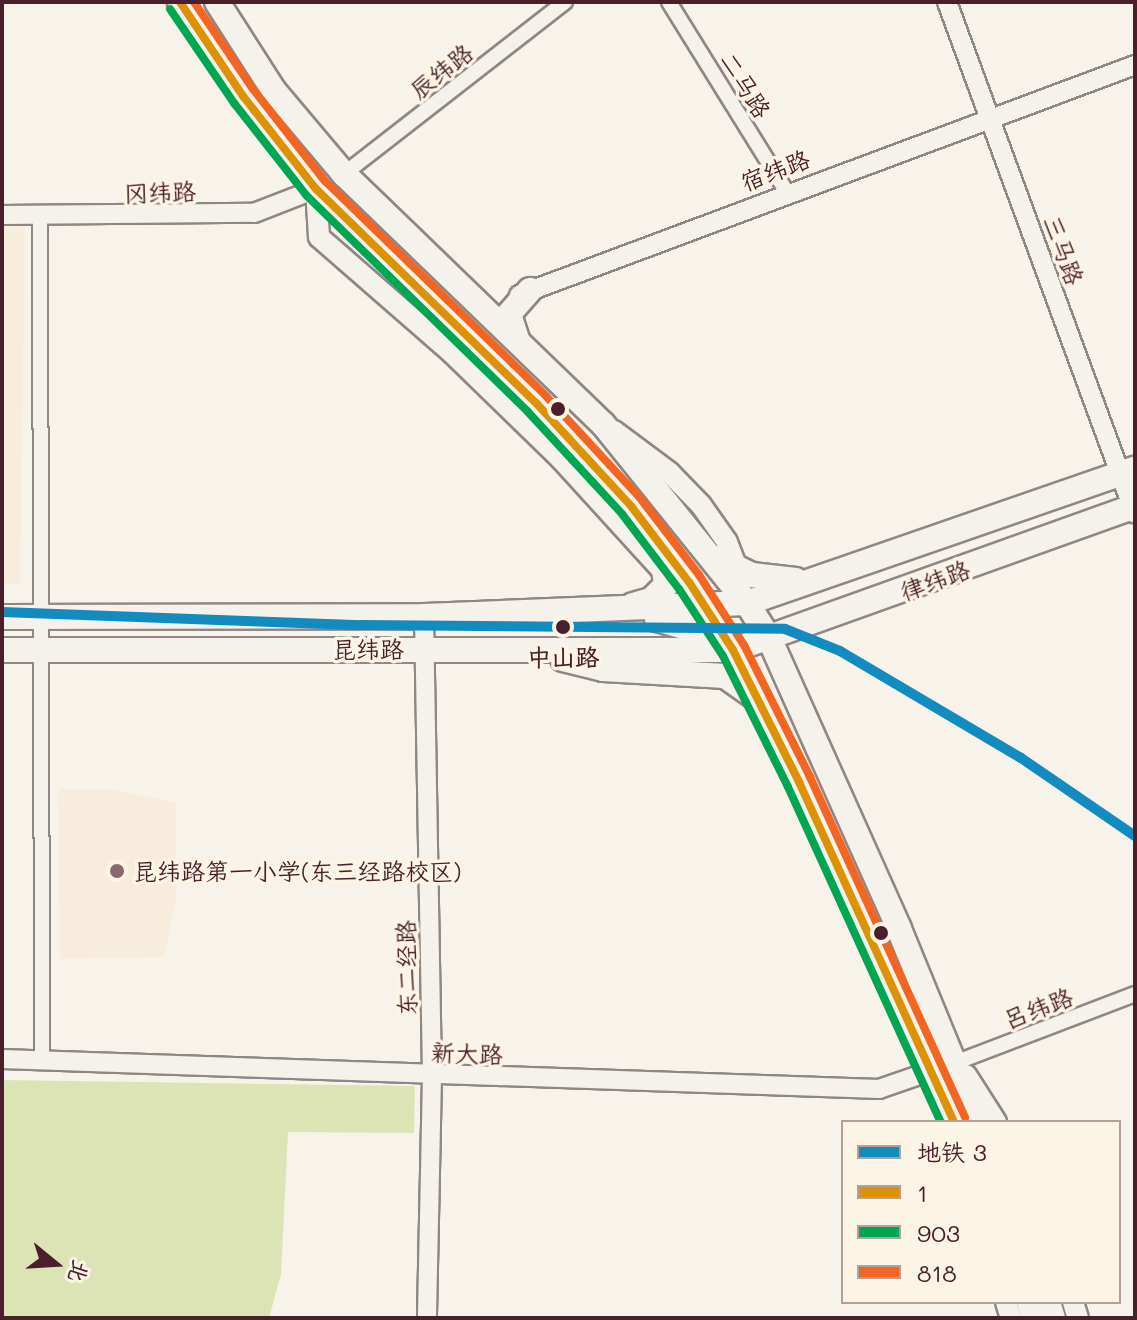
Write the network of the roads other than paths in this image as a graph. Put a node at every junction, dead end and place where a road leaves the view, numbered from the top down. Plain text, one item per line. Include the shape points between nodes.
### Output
1 (180, 2) edge
2 (217, 2) edge
3 (565, 2) edge
4 (669, 2) edge
5 (947, 2) edge
6 (1135, 65) edge
7 (990, 117) junction
8 (344, 174) junction
9 (316, 189) junction
10 (786, 191) junction
11 (2, 215) edge
12 (40, 217) junction
13 (530, 290) junction
14 (492, 316) junction
15 (517, 339) junction
16 (461, 345) junction
17 (603, 424) junction
18 (1131, 471) edge
19 (1134, 509) edge
20 (650, 530) junction
21 (709, 552) junction
22 (738, 569) junction
23 (669, 578) junction
24 (816, 579) junction
25 (746, 606) junction
26 (706, 608) junction
27 (611, 611) junction
28 (424, 616) junction
29 (836, 616) junction
30 (2, 617) edge
31 (41, 617) junction
32 (744, 644) junction
33 (40, 649) junction
34 (424, 649) junction
35 (2, 650) edge
36 (534, 650) junction
37 (760, 703) junction
38 (1135, 994) edge
39 (2, 1059) edge
40 (42, 1059) junction
41 (957, 1062) junction
42 (928, 1072) junction
43 (432, 1076) junction
44 (939, 1120) edge
45 (953, 1120) edge
46 (977, 1120) edge
47 (995, 1120) edge
48 (427, 1318) edge

1 - 9 main road via 243,96
2 - 8 main road via 274,91
3 - 8 street, 辰纬路
4 - 10 street, 二马路
5 - 7 street, 三马路
6 - 7 street, 宿纬路
7 - 10 street, 宿纬路
7 - 18 street, 三马路 via 1104,426
8 - 14 main road
9 - 12 street, 冈纬路 via 254,213
9 - 16 main road
10 - 13 street, 宿纬路
11 - 12 street, 冈纬路
12 - 31 street
13 - 14 street, 宿纬路
13 - 15 main road via 509,314
14 - 15 main road
14 - 16 street, 宿纬路
15 - 17 main road
16 - 20 main road
16 - 23 main road
17 - 21 main road
17 - 22 main road via 685,487 727,542
18 - 19 street
18 - 24 main road, 律纬路
19 - 29 main road, 律纬路
20 - 23 main road
20 - 25 main road
20 - 26 main road
21 - 22 main road
21 - 25 main road
22 - 24 main road via 768,578
22 - 25 main road
23 - 26 main road
23 - 27 main road via 651,600
24 - 25 main road, 律纬路
25 - 26 main road, 昆纬路
25 - 29 main road via 791,620
25 - 32 main road
26 - 27 main road, 昆纬路
26 - 32 main road
27 - 28 main road, 昆纬路
27 - 32 main road via 689,625
28 - 31 main road, 昆纬路
28 - 34 street, 东二经路
29 - 32 main road, 律纬路
30 - 31 main road, 昆纬路
31 - 33 street
32 - 36 main road, 昆纬路
32 - 37 main road
32 - 41 main road via 805,717
33 - 34 main road, 昆纬路
33 - 35 main road, 昆纬路
33 - 40 street
34 - 36 main road, 昆纬路
34 - 43 street, 东二经路
36 - 37 main road via 603,669 725,676
37 - 42 main road
38 - 41 street, 吕纬路
39 - 40 street, 新大路
40 - 43 street, 新大路
41 - 46 main road
41 - 47 main road
42 - 43 street, 新大路 via 879,1089
42 - 44 main road
42 - 45 main road
43 - 48 street, 东二经路

